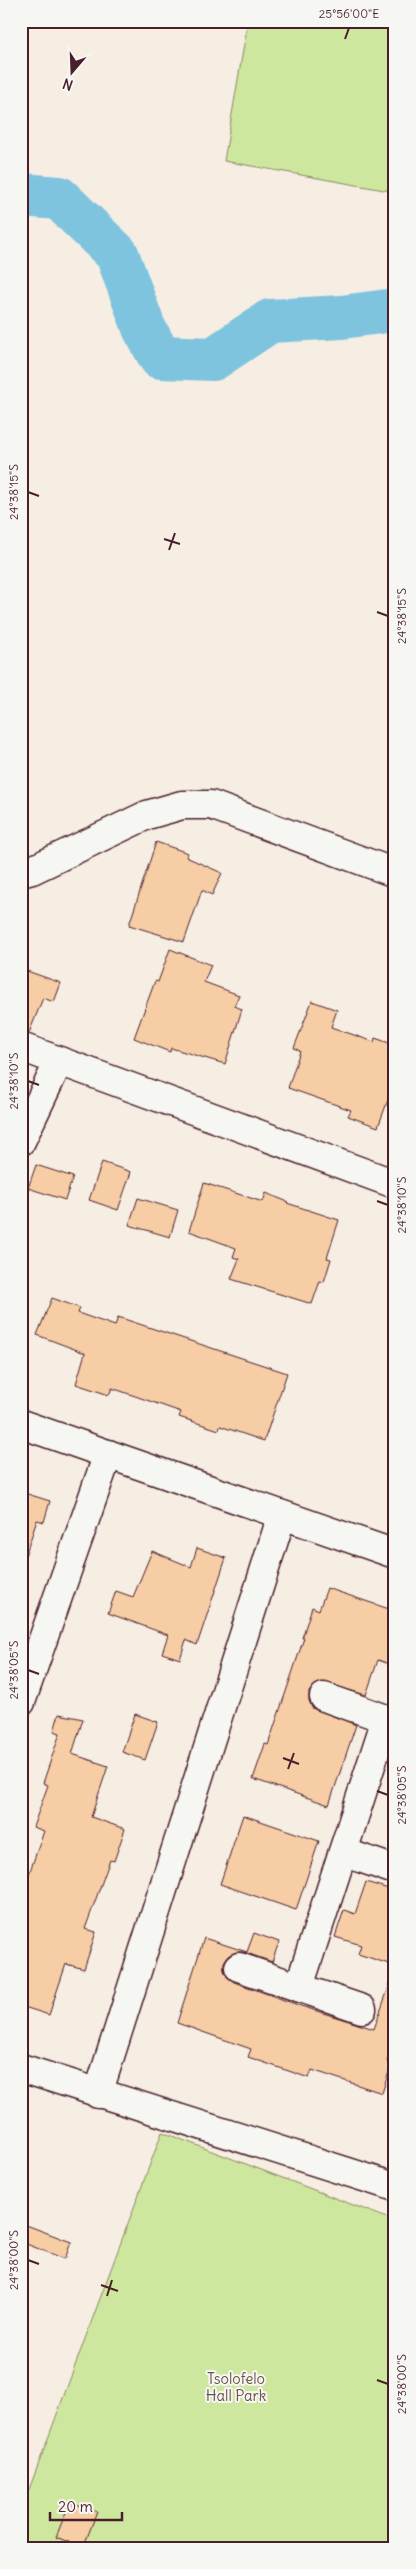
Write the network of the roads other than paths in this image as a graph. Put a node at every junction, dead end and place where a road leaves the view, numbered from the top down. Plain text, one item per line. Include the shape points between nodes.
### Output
1 (21, 873) edge
2 (395, 873) edge
3 (21, 1048) edge
4 (59, 1061) junction
5 (21, 1141) edge
6 (395, 1184) edge
7 (21, 1424) edge
8 (108, 1454) junction
9 (282, 1515) junction
10 (395, 1554) edge
11 (324, 1696) dead end
12 (21, 1702) edge
13 (390, 1721) edge
14 (343, 1852) junction
15 (395, 1870) edge
16 (240, 1967) dead end
17 (299, 1987) junction
18 (362, 2009) dead end
19 (21, 2068) edge
20 (98, 2094) junction
21 (395, 2187) edge

1 - 2 street via 147,815 182,805 211,805
3 - 4 street
4 - 5 street
4 - 6 street
7 - 8 street
8 - 9 street
8 - 12 street
9 - 10 street
9 - 20 street
11 - 13 street
13 - 14 street
14 - 15 street
14 - 17 street
16 - 17 street
17 - 18 street
19 - 20 street
20 - 21 street

